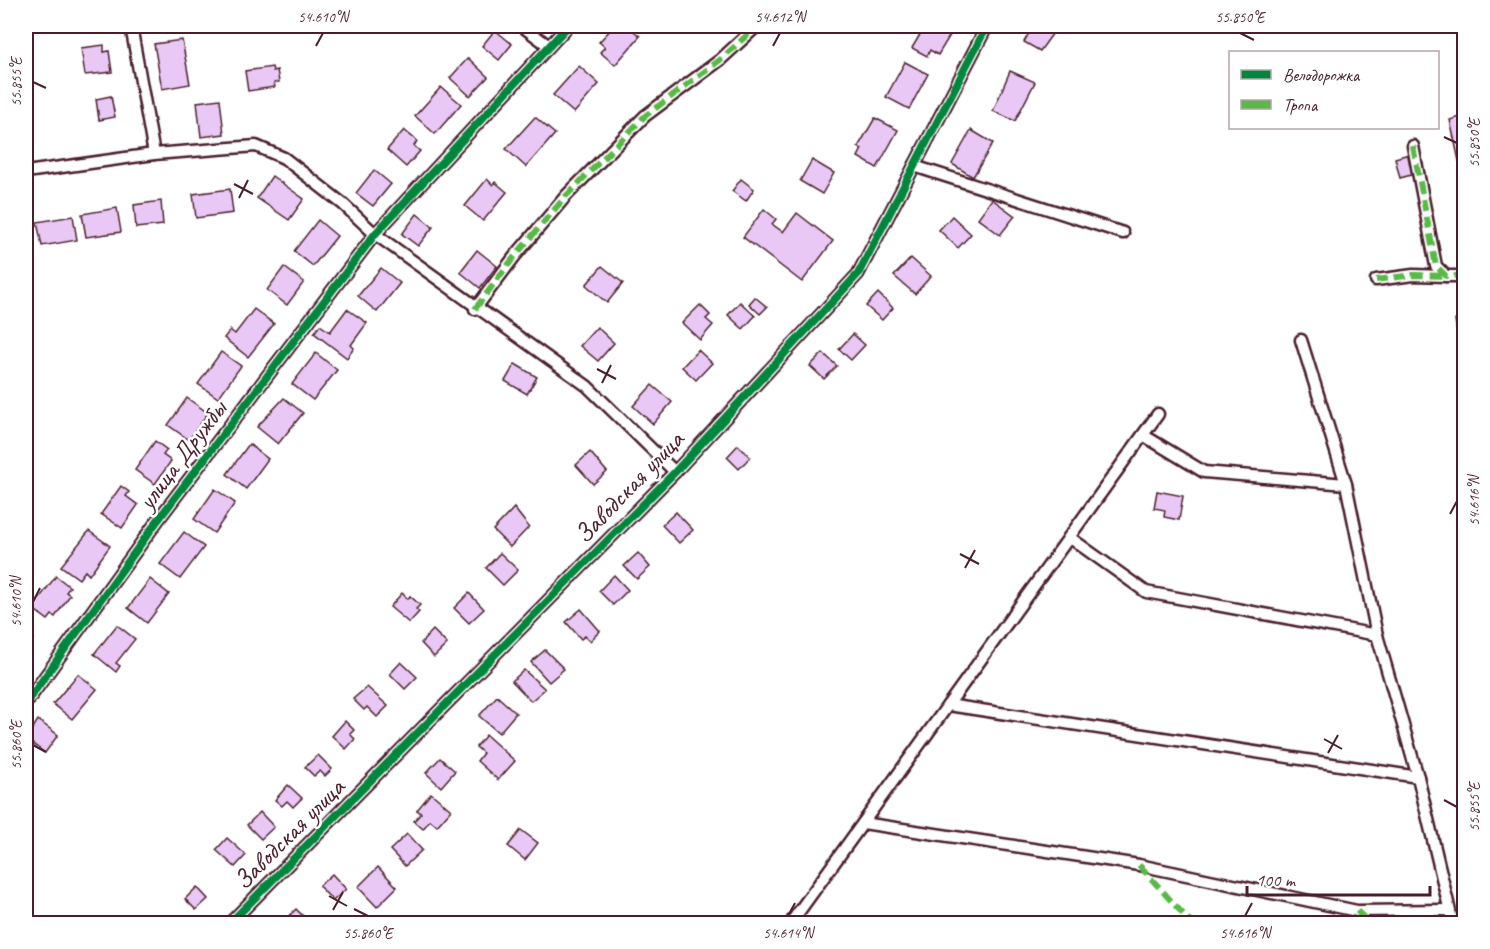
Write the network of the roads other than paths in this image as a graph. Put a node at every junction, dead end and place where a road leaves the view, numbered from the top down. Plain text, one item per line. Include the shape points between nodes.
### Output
1 (131, 26) edge
2 (522, 26) edge
3 (568, 26) edge
4 (757, 26) edge
5 (987, 26) edge
6 (549, 46) junction
7 (1413, 146) dead end
8 (154, 154) junction
9 (914, 166) junction
10 (26, 172) edge
11 (1122, 233) dead end
12 (375, 234) junction
13 (1446, 276) junction
14 (1464, 276) edge
15 (1376, 280) dead end
16 (475, 309) junction
17 (1301, 340) dead end
18 (1158, 414) dead end
19 (1143, 435) junction
20 (675, 472) junction
21 (1346, 484) junction
22 (1069, 537) junction
23 (1377, 635) junction
24 (28, 696) edge
25 (948, 705) junction
26 (1418, 777) junction
27 (863, 823) junction
28 (1448, 910) junction
29 (229, 924) edge
30 (790, 924) edge
31 (1453, 924) edge

1 - 8 street
2 - 6 street
3 - 6 street, улица Дружбы
4 - 16 street via 720,60 645,116 566,195
5 - 9 street, Заводская улица
6 - 12 street, улица Дружбы
7 - 13 street via 1436,266
8 - 10 street
8 - 12 street via 256,146 284,158
9 - 11 street
9 - 20 street, Заводская улица via 858,274
12 - 16 street
12 - 24 street, улица Дружбы
13 - 14 street
13 - 15 street
16 - 20 street via 586,386
17 - 21 street
18 - 19 street
19 - 21 street via 1204,472
19 - 22 street
20 - 29 street, Заводская улица
21 - 23 street
22 - 23 street via 1146,592
22 - 25 street
23 - 26 street
25 - 26 street
25 - 27 street
26 - 28 street
27 - 28 street via 1139,865 1357,911
27 - 30 street
28 - 31 street

